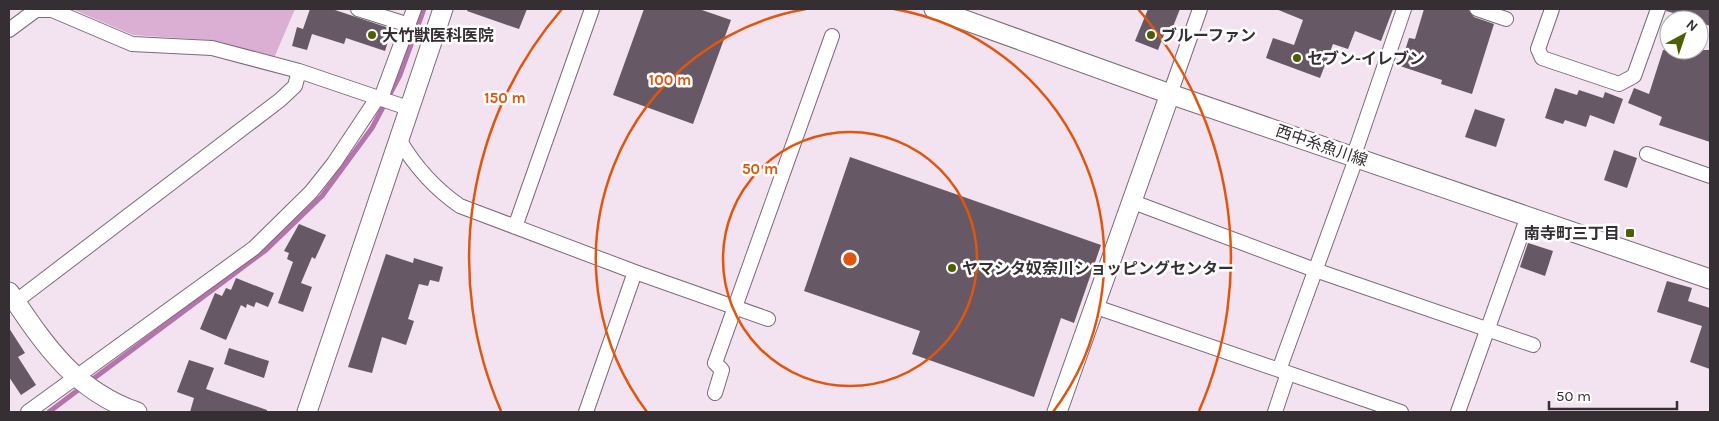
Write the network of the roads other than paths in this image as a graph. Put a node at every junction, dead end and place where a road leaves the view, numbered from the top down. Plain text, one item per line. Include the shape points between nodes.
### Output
1 (358, 9) edge
2 (414, 9) edge
3 (443, 9) edge
4 (592, 9) edge
5 (934, 9) edge
6 (1200, 9) edge
7 (1404, 9) edge
8 (1477, 9) edge
9 (1552, 9) edge
10 (1658, 9) edge
11 (1506, 19) dead end
12 (409, 25) junction
13 (9, 30) edge
14 (832, 36) dead end
15 (299, 72) junction
16 (1170, 94) junction
17 (380, 98) junction
18 (408, 108) junction
19 (400, 141) junction
20 (1647, 154) dead end
21 (1355, 156) junction
22 (1710, 176) edge
23 (1133, 202) junction
24 (1528, 216) junction
25 (515, 227) junction
26 (1315, 270) junction
27 (635, 272) junction
28 (1710, 279) edge
29 (12, 297) edge
30 (1096, 306) junction
31 (736, 307) junction
32 (768, 319) dead end
33 (1487, 329) junction
34 (1532, 345) dead end
35 (1283, 372) junction
36 (75, 377) junction
37 (715, 393) dead end
38 (28, 412) edge
39 (136, 412) edge
40 (307, 412) edge
41 (586, 412) edge
42 (1057, 412) edge
43 (1275, 412) edge
44 (1401, 412) edge
45 (1458, 412) edge

1 - 12 street
2 - 12 street
3 - 18 street
4 - 25 street
5 - 16 street, 西中糸魚川線
6 - 16 street
7 - 21 street
8 - 11 street
9 - 10 street via 1538,49 1542,58 1619,84 1634,76
12 - 17 street
13 - 15 street via 36,10 52,10 132,44 212,48
14 - 31 street
15 - 17 street
15 - 29 street via 295,86 280,100
16 - 21 street, 西中糸魚川線
16 - 23 street
17 - 18 street
17 - 36 street via 311,192 254,248
18 - 19 street
19 - 25 street via 415,166 441,193 460,206
19 - 40 street
20 - 22 street
21 - 24 street, 西中糸魚川線
21 - 26 street
23 - 26 street
23 - 30 street
24 - 28 street, 西中糸魚川線
24 - 33 street
25 - 27 street
26 - 33 street
26 - 35 street
27 - 31 street
27 - 41 street
29 - 36 street via 62,366
30 - 35 street
30 - 42 street
31 - 32 street
31 - 37 street via 715,363 722,370
33 - 34 street
33 - 45 street
35 - 43 street
35 - 44 street
36 - 38 street
36 - 39 street via 112,404

